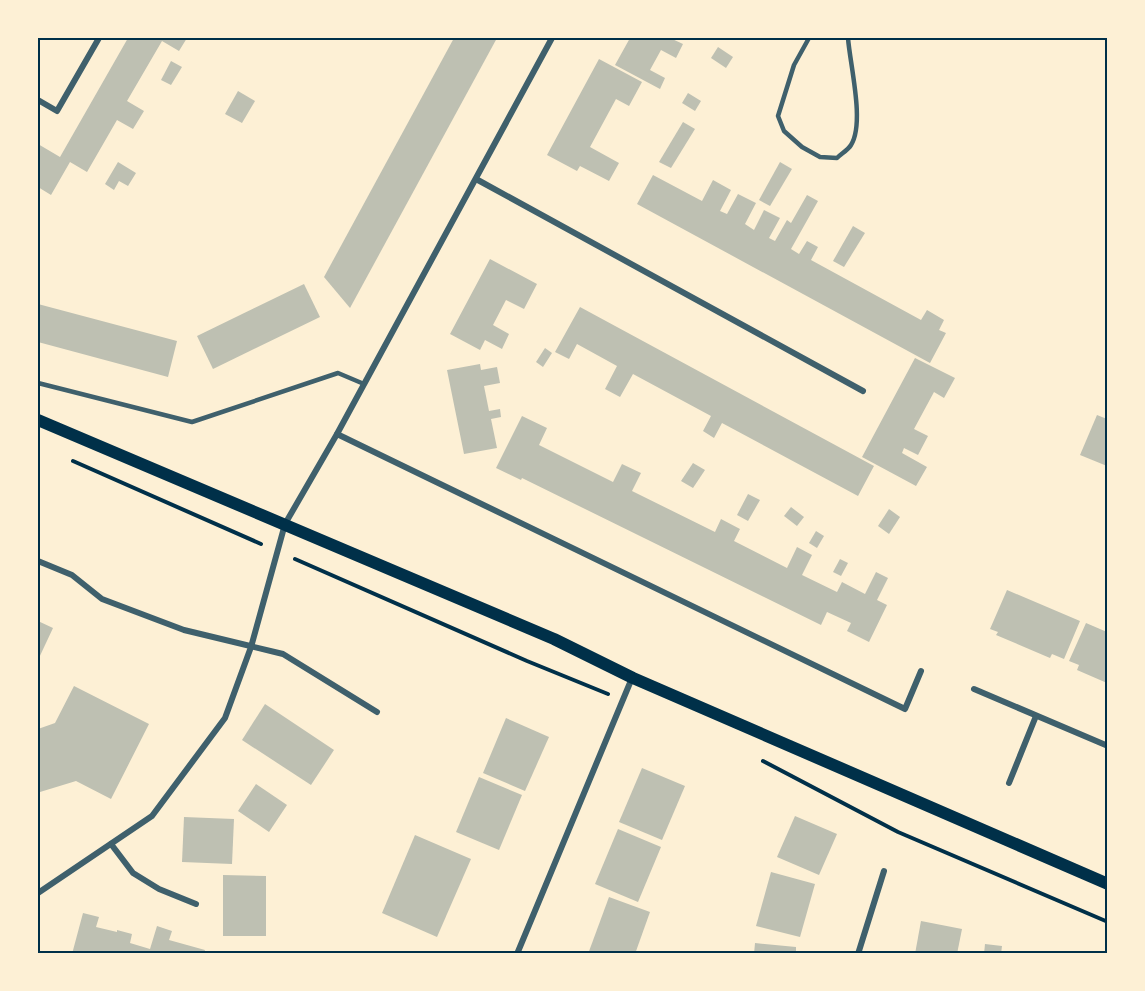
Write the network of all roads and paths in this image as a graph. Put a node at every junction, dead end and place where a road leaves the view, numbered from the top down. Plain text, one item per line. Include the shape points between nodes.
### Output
1 (99, 38) edge
2 (552, 38) edge
3 (809, 38) edge
4 (848, 38) edge
5 (38, 99) edge
6 (476, 179) junction
7 (38, 383) edge
8 (364, 384) junction
9 (863, 391) dead end
10 (38, 420) edge
11 (337, 434) junction
12 (67, 459) dead end
13 (285, 524) junction
14 (277, 551) junction
15 (38, 561) edge
16 (251, 647) junction
17 (921, 671) dead end
18 (633, 678) junction
19 (974, 689) dead end
20 (623, 700) junction
21 (377, 712) dead end
22 (1036, 716) junction
23 (1107, 746) edge
24 (758, 758) dead end
25 (1009, 783) dead end
26 (111, 843) junction
27 (884, 871) dead end
28 (1107, 885) edge
29 (38, 893) edge
30 (196, 904) dead end
31 (1107, 922) edge
32 (517, 954) edge
33 (858, 954) edge

1 - 5 street via 57,111
2 - 6 street
3 - 4 lane via 794,65 778,116 784,131 802,147 820,157 837,158 851,146 857,128
6 - 8 street
6 - 9 street
7 - 8 lane via 192,422 338,372
8 - 11 street
10 - 13 main road
11 - 13 street
11 - 17 street via 905,708
12 - 14 path
13 - 14 street
13 - 18 main road via 554,639
14 - 16 street
14 - 20 path
15 - 16 street via 72,575 102,599 184,630
16 - 21 street via 283,654
16 - 26 street via 225,718 152,816
18 - 20 street
18 - 28 main road
19 - 22 street
20 - 32 street
22 - 23 street
22 - 25 street
24 - 31 path via 898,832
26 - 29 street
26 - 30 street via 133,873
27 - 33 street

